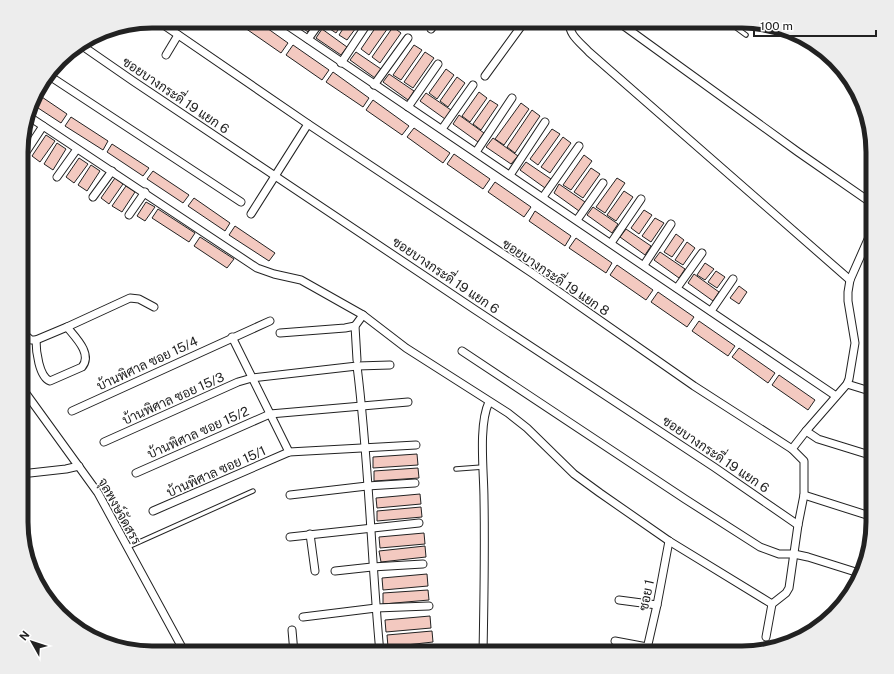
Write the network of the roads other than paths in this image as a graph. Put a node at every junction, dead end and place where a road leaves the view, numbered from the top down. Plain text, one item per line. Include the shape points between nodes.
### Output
1 (168, 28) edge
2 (291, 28) edge
3 (316, 28) edge
4 (365, 28) edge
5 (520, 28) edge
6 (569, 28) edge
7 (627, 28) edge
8 (736, 28) edge
9 (178, 35) junction
10 (746, 35) dead end
11 (408, 38) dead end
12 (308, 40) junction
13 (85, 48) edge
14 (166, 55) dead end
15 (341, 63) junction
16 (438, 64) dead end
17 (485, 76) dead end
18 (53, 78) edge
19 (374, 85) junction
20 (473, 85) dead end
21 (512, 98) dead end
22 (408, 107) junction
23 (33, 119) edge
24 (545, 122) dead end
25 (308, 124) junction
26 (43, 126) junction
27 (442, 129) junction
28 (579, 146) dead end
29 (28, 149) edge
30 (77, 149) junction
31 (476, 152) junction
32 (112, 171) junction
33 (510, 175) junction
34 (275, 176) junction
35 (57, 177) dead end
36 (603, 183) dead end
37 (145, 192) junction
38 (93, 197) dead end
39 (543, 197) junction
40 (641, 198) dead end
41 (866, 199) edge
42 (241, 202) dead end
43 (251, 214) dead end
44 (129, 215) dead end
45 (577, 220) junction
46 (671, 224) dead end
47 (611, 243) junction
48 (866, 244) edge
49 (702, 253) dead end
50 (644, 265) junction
51 (733, 279) dead end
52 (850, 280) junction
53 (677, 288) junction
54 (154, 306) dead end
55 (711, 311) junction
56 (363, 316) junction
57 (270, 321) dead end
58 (355, 326) junction
59 (67, 327) junction
60 (280, 333) dead end
61 (28, 337) edge
62 (232, 337) junction
63 (36, 340) junction
64 (462, 350) dead end
65 (357, 363) junction
66 (390, 365) dead end
67 (252, 378) junction
68 (847, 384) junction
69 (866, 390) edge
70 (28, 396) edge
71 (836, 396) junction
72 (408, 402) dead end
73 (489, 402) junction
74 (362, 406) junction
75 (72, 411) dead end
76 (270, 414) junction
77 (806, 431) junction
78 (104, 442) dead end
79 (416, 445) dead end
80 (365, 447) junction
81 (792, 449) junction
82 (289, 452) junction
83 (866, 454) edge
84 (79, 466) junction
85 (484, 467) junction
86 (456, 469) dead end
87 (28, 473) edge
88 (136, 473) dead end
89 (415, 483) dead end
90 (367, 486) junction
91 (253, 491) dead end
92 (290, 495) dead end
93 (804, 495) junction
94 (154, 511) dead end
95 (866, 515) edge
96 (419, 523) dead end
97 (798, 525) junction
98 (370, 529) junction
99 (310, 534) junction
100 (290, 536) dead end
101 (670, 541) junction
102 (127, 548) junction
103 (794, 554) junction
104 (424, 564) dead end
105 (372, 567) junction
106 (314, 571) dead end
107 (335, 571) dead end
108 (856, 572) edge
109 (619, 600) dead end
110 (772, 604) junction
111 (657, 605) junction
112 (429, 606) dead end
113 (376, 608) junction
114 (302, 617) dead end
115 (292, 630) dead end
116 (766, 637) dead end
117 (615, 641) dead end
118 (181, 646) edge
119 (293, 646) edge
120 (378, 646) edge
121 (483, 646) edge
122 (632, 646) edge
123 (647, 646) edge

1 - 9 street
2 - 12 street
3 - 12 street
4 - 15 street
5 - 17 street
6 - 52 street via 589,52
7 - 41 street
8 - 10 lane
9 - 14 street
9 - 25 street
11 - 19 street
12 - 15 street
13 - 34 street, ซอยบางกระดี่ 19 แยก 6
15 - 19 street
16 - 22 street
18 - 42 street
19 - 22 street
20 - 27 street
21 - 31 street
22 - 27 street
23 - 26 street
24 - 33 street
25 - 34 street
25 - 81 street, ซอยบางกระดี่ 19 แยก 8 via 532,273 694,386
26 - 29 street
26 - 30 street
27 - 31 street
28 - 39 street
30 - 32 street
30 - 35 street
31 - 33 street
32 - 37 street
32 - 38 street
33 - 39 street
34 - 43 street
34 - 97 street, ซอยบางกระดี่ 19 แยก 6
36 - 45 street
37 - 44 street
37 - 56 street via 258,268 301,280
39 - 45 street
40 - 47 street
45 - 47 street
46 - 50 street
47 - 50 street
48 - 52 street
49 - 53 street
50 - 53 street
51 - 55 street
52 - 68 street via 848,301 855,343
53 - 55 street
54 - 59 street via 130,298
55 - 71 street
56 - 58 street
56 - 73 street via 406,348
57 - 62 street, บ้านพิศาล ซอย 15/4
58 - 60 street
58 - 65 street
59 - 63 street
59 - 63 street via 83,348 86,362 82,367 50,381 44,376 36,354
61 - 63 street
62 - 67 street
62 - 75 street, บ้านพิศาล ซอย 15/4
64 - 103 street via 749,541 779,554
65 - 66 street, บ้านพิศาล ซอย 15/3
65 - 67 street, บ้านพิศาล ซอย 15/3
65 - 74 street
67 - 76 street
67 - 78 street, บ้านพิศาล ซอย 15/3
68 - 69 street
68 - 71 street
70 - 84 street, จุลพงษ์จัดสรร
71 - 77 street
72 - 74 street, บ้านพิศาล ซอย 15/2
73 - 85 street via 484,411 483,424
73 - 101 street via 527,428 574,474
74 - 76 street, บ้านพิศาล ซอย 15/2
74 - 80 street
76 - 82 street
76 - 88 street, บ้านพิศาล ซอย 15/2
77 - 81 street
77 - 83 street via 818,439
79 - 80 street, บ้านพิศาล ซอย 15/1
80 - 82 street, บ้านพิศาล ซอย 15/1
80 - 90 street
81 - 93 street, ซอยบางกระดี่ 19 แยก 8 via 804,460
82 - 94 street, บ้านพิศาล ซอย 15/1
84 - 87 street
84 - 102 street, จุลพงษ์จัดสรร via 98,492
85 - 86 lane
85 - 121 street
89 - 90 street
90 - 92 street
90 - 98 street
91 - 102 lane
93 - 95 street
93 - 97 street, ซอยบางกระดี่ 19 แยก 8
96 - 98 street
97 - 103 street, ซอยบางกระดี่ 19 แยก 8
98 - 99 street
98 - 105 street
99 - 100 street
99 - 106 street
101 - 110 street
101 - 111 street, ซอย 1
102 - 118 street, จุลพงษ์จัดสรร
103 - 108 street
103 - 110 street, ซอยบางกระดี่ 19 แยก 8 via 790,588
104 - 105 street
105 - 107 street
105 - 113 street
109 - 111 street
110 - 116 street
111 - 123 street, ซอย 1
112 - 113 street
113 - 114 street
113 - 120 street
115 - 119 street
117 - 122 street

